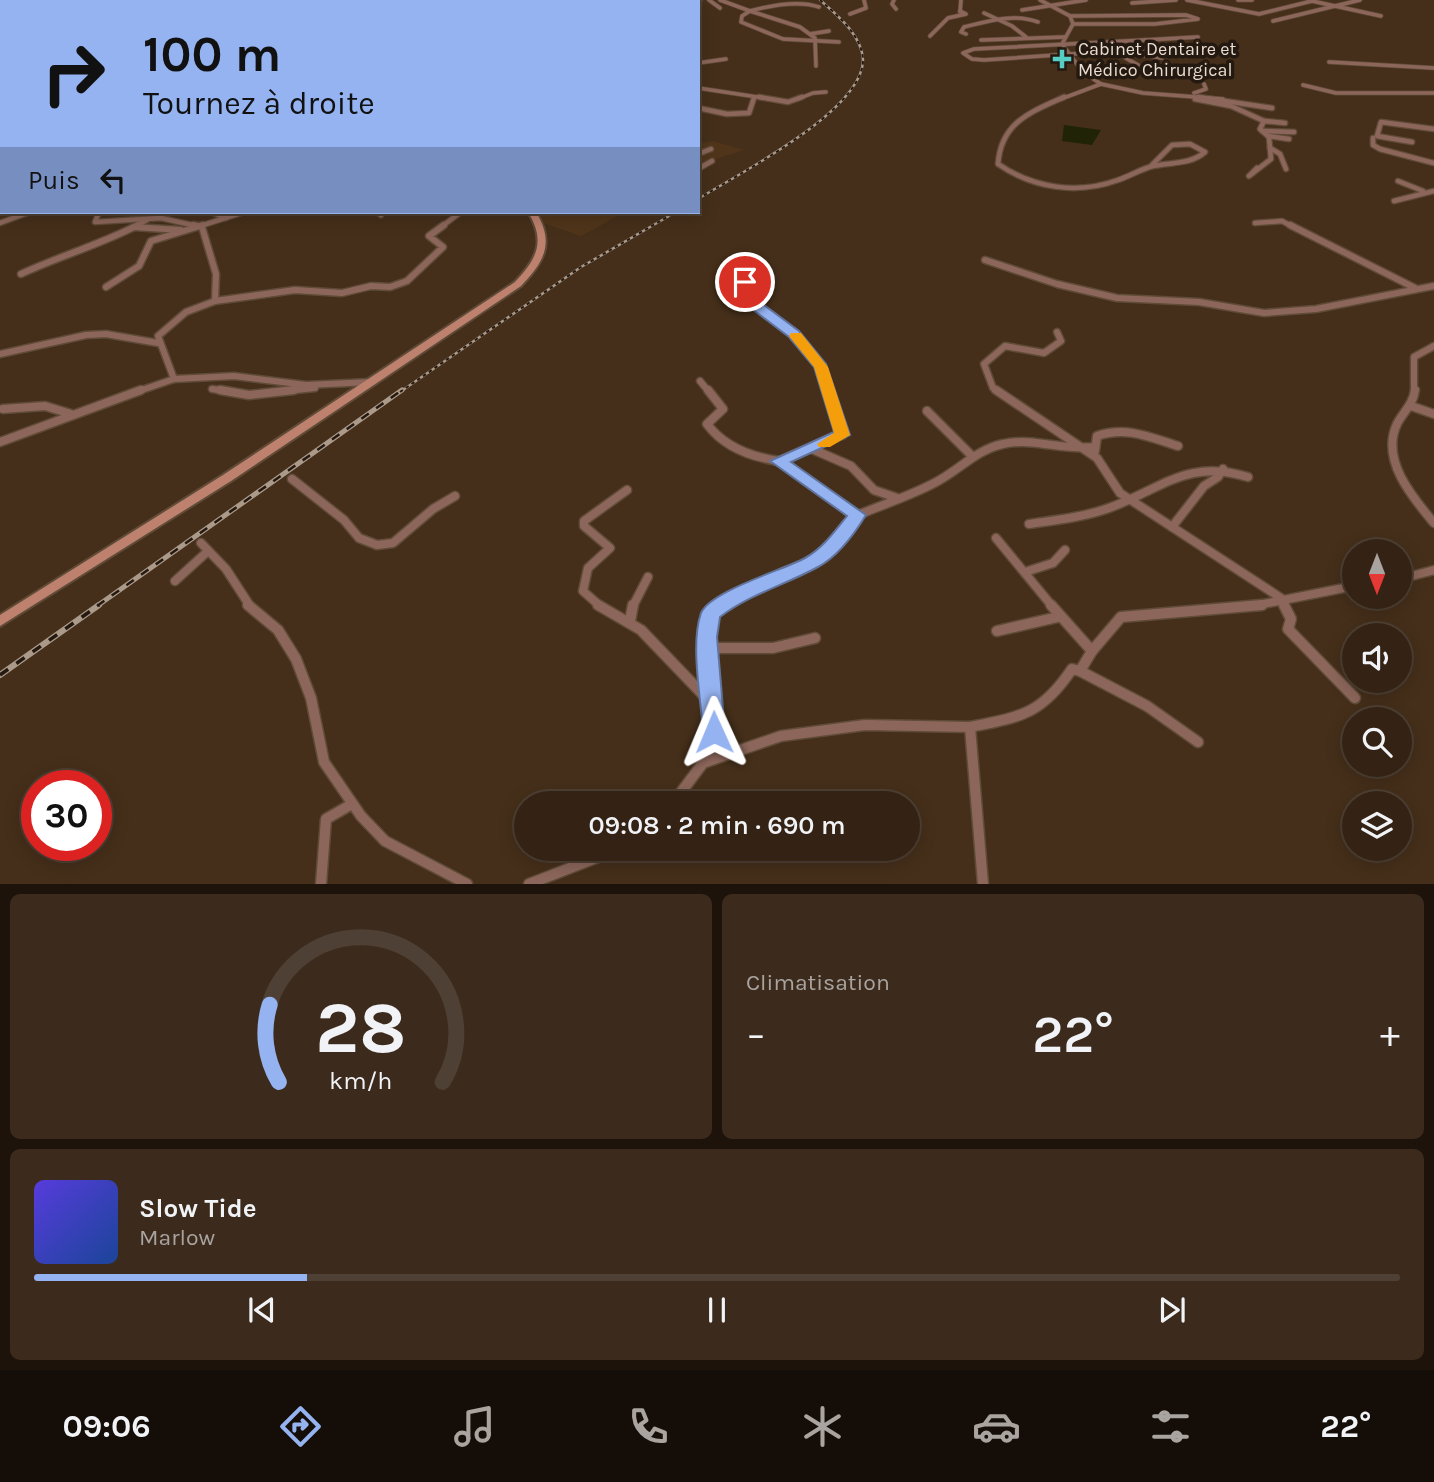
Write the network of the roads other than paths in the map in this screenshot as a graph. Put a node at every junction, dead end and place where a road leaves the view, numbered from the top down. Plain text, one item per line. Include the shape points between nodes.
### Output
1 (709, 0) edge
2 (720, 0) edge
3 (783, 0) edge
4 (799, 0) edge
5 (806, 0) edge
6 (864, 0) edge
7 (894, 0) edge
8 (961, 0) edge
9 (1040, 0) edge
10 (1086, 0) edge
11 (1176, 0) edge
12 (1187, 0) edge
13 (1238, 0) edge
14 (1252, 0) edge
15 (1310, 0) edge
16 (1360, 0) edge
17 (1132, 3) dead end
18 (1050, 5) junction
19 (738, 6) junction
20 (773, 6) junction
21 (1335, 6) junction
22 (818, 7) dead end
23 (720, 8) dead end
24 (896, 9) dead end
25 (1022, 10) dead end
26 (750, 11) junction
27 (984, 13) dead end
28 (850, 14) dead end
29 (1070, 16) junction
30 (1381, 16) dead end
31 (999, 19) junction
32 (1273, 21) dead end
33 (1038, 22) dead end
34 (1073, 24) junction
35 (829, 31) dead end
36 (809, 34) junction
37 (966, 34) dead end
38 (930, 36) dead end
39 (1065, 37) junction
40 (1198, 37) dead end
41 (1026, 38) junction
42 (981, 40) dead end
43 (1145, 40) junction
44 (817, 42) junction
45 (839, 42) dead end
46 (1062, 44) junction
47 (1158, 49) junction
48 (1133, 51) junction
49 (1116, 52) junction
50 (1177, 53) dead end
51 (1068, 55) junction
52 (1162, 58) dead end
53 (726, 60) dead end
54 (1329, 62) dead end
55 (700, 63) edge
56 (1138, 65) dead end
57 (816, 66) dead end
58 (1434, 68) edge
59 (1101, 84) junction
60 (1204, 84) dead end
61 (1161, 85) dead end
62 (1303, 85) dead end
63 (700, 88) edge
64 (827, 92) dead end
65 (1434, 93) edge
66 (1170, 94) junction
67 (1190, 95) junction
68 (754, 98) junction
69 (1241, 101) junction
70 (1231, 106) junction
71 (700, 108) edge
72 (1272, 108) dead end
73 (1264, 121) junction
74 (1285, 123) dead end
75 (1434, 129) edge
76 (1262, 131) junction
77 (1294, 132) dead end
78 (1268, 136) junction
79 (1373, 138) dead end
80 (1289, 139) dead end
81 (1412, 142) dead end
82 (1270, 148) junction
83 (711, 149) dead end
84 (700, 153) edge
85 (712, 161) dead end
86 (1434, 163) edge
87 (1150, 166) junction
88 (700, 168) edge
89 (1257, 168) dead end
90 (1286, 169) dead end
91 (1398, 181) dead end
92 (1434, 191) edge
93 (1423, 192) junction
94 (1394, 201) dead end
95 (25, 214) edge
96 (97, 214) edge
97 (216, 214) edge
98 (238, 214) edge
99 (458, 214) edge
100 (532, 214) edge
101 (150, 218) junction
102 (227, 218) junction
103 (1255, 222) dead end
104 (0, 223) edge
105 (134, 227) junction
106 (202, 227) junction
107 (189, 231) junction
108 (985, 260) dead end
109 (752, 268) dead end
110 (21, 274) dead end
111 (1434, 286) edge
112 (106, 287) dead end
113 (1416, 288) junction
114 (215, 301) junction
115 (1057, 332) dead end
116 (158, 343) junction
117 (1434, 346) edge
118 (0, 354) edge
119 (174, 379) junction
120 (700, 381) dead end
121 (370, 382) junction
122 (336, 383) junction
123 (212, 388) dead end
124 (1411, 406) junction
125 (3, 409) dead end
126 (927, 411) dead end
127 (1434, 414) edge
128 (72, 415) junction
129 (0, 442) edge
130 (1178, 446) dead end
131 (1094, 447) junction
132 (813, 449) junction
133 (1084, 449) junction
134 (973, 457) junction
135 (1097, 458) junction
136 (779, 461) junction
137 (1223, 469) junction
138 (1248, 477) dead end
139 (292, 479) dead end
140 (627, 490) dead end
141 (456, 496) dead end
142 (898, 498) junction
143 (1128, 499) junction
144 (858, 515) junction
145 (1434, 523) edge
146 (1029, 524) dead end
147 (1172, 527) junction
148 (996, 538) dead end
149 (1065, 550) dead end
150 (1028, 571) junction
151 (1434, 571) edge
152 (1412, 576) edge
153 (648, 578) dead end
154 (176, 581) dead end
155 (1342, 588) edge
156 (1281, 598) junction
157 (1058, 617) junction
158 (0, 621) edge
159 (630, 621) junction
160 (997, 631) dead end
161 (816, 638) dead end
162 (708, 648) junction
163 (1092, 651) junction
164 (1080, 671) junction
165 (1355, 698) dead end
166 (715, 706) junction
167 (971, 727) junction
168 (1198, 742) dead end
169 (714, 758) junction
170 (681, 791) edge
171 (352, 804) junction
172 (593, 861) edge
173 (321, 884) edge
174 (467, 884) edge
175 (529, 884) edge
176 (983, 884) edge

1 - 23 street
2 - 19 street
3 - 4 street
3 - 20 street
4 - 5 street
4 - 22 street
6 - 28 street via 866,8
7 - 24 street
8 - 38 street via 960,12 966,14 948,18
9 - 18 street
10 - 18 street
11 - 17 street
12 - 15 street via 1257,13
13 - 14 street
15 - 21 street
16 - 21 street
18 - 25 street
18 - 29 street
19 - 20 street
19 - 26 street
20 - 26 street
21 - 30 street
21 - 32 street
26 - 36 street
26 - 44 street via 741,22 783,39
27 - 31 street
29 - 34 street
29 - 34 street via 1181,15 1198,19
31 - 33 street via 1027,17
31 - 37 street via 964,27 961,32
31 - 41 street
34 - 39 street
35 - 36 street
36 - 44 street
39 - 41 street
39 - 46 street
40 - 43 street
41 - 42 street
43 - 46 street
43 - 47 street
44 - 45 street
44 - 57 street
46 - 51 street
46 - 51 street via 964,53 984,60
47 - 48 street
47 - 50 street
48 - 49 street
48 - 52 street
49 - 51 street
49 - 56 street
51 - 59 street
53 - 55 street
54 - 58 street
59 - 66 street
59 - 87 street via 1018,119 999,151 998,164 1024,179 1065,188 1104,184
60 - 67 street via 1206,89
61 - 66 street
62 - 65 street via 1336,93
63 - 68 street
64 - 68 street via 810,92 794,102
66 - 67 street
66 - 70 street
67 - 69 street
68 - 71 street via 749,113
69 - 70 street
69 - 72 street
70 - 73 street
73 - 74 street
73 - 76 street
75 - 81 street via 1381,122 1377,136
76 - 77 street
76 - 78 street
78 - 80 street
78 - 82 street
79 - 86 street via 1373,145 1380,149
82 - 89 street via 1271,159
82 - 90 street via 1280,154
83 - 84 street
85 - 88 street
87 - 87 street via 1170,145 1187,143 1205,152 1197,158
91 - 93 street
92 - 93 street
93 - 94 street
95 - 104 street
96 - 101 street via 95,222
97 - 102 street
98 - 102 street
99 - 114 street via 429,236 443,247 439,253 401,284 342,293 295,290
100 - 121 street via 542,227 543,241 529,273
101 - 105 street
101 - 106 street
102 - 106 street
103 - 113 street via 1282,221
105 - 107 street
105 - 110 street
106 - 107 street
106 - 114 street via 216,274
107 - 112 street via 151,241 142,250 141,263
108 - 113 street via 1117,298 1199,302 1264,313 1326,307
109 - 132 street via 755,270 745,282 751,291 749,301 782,323 809,350 831,391 842,435
111 - 113 street
114 - 116 street via 180,316 161,332
115 - 133 street via 1061,341 1044,353 1002,347 987,359 985,372 993,388 1009,401
116 - 118 street via 92,334
116 - 119 street
117 - 124 street via 1414,357
119 - 122 street via 226,375 294,384
119 - 128 street
120 - 136 street via 723,408 707,424 711,430 726,443 760,459
121 - 122 street
121 - 158 street
122 - 123 street via 259,395
124 - 127 street
124 - 145 street via 1395,426 1393,460
125 - 128 street via 45,406
126 - 134 street
128 - 129 street
130 - 131 street via 1121,429 1100,434
131 - 133 street
131 - 135 street
132 - 136 street
132 - 142 street via 851,466 881,494
133 - 134 street via 1038,441 1002,444
133 - 135 street
134 - 142 street via 938,481
135 - 143 street via 1113,486
136 - 144 street
137 - 138 street
137 - 143 street via 1178,474 1146,494
137 - 147 street
139 - 141 street via 365,543 377,545 393,543
140 - 159 street via 584,521 610,548 588,568 583,591 599,607
142 - 144 street
143 - 146 street via 1104,510
143 - 147 street
144 - 162 street via 813,562 716,607 709,621
147 - 156 street
148 - 150 street
149 - 150 street via 1053,563
150 - 157 street
151 - 152 street
153 - 159 street
154 - 171 street via 204,547 226,569 244,602 278,630 296,659 311,698 324,762
155 - 156 street
156 - 163 street via 1250,607 1121,617
156 - 165 street via 1291,620 1288,629
157 - 160 street
157 - 163 street
159 - 166 street
161 - 162 street via 773,648
162 - 166 street
163 - 164 street
164 - 167 street via 1072,669 1055,698 1030,715
164 - 168 street via 1147,706
166 - 169 street
167 - 169 street via 831,727 781,736
167 - 176 street
169 - 170 street via 703,763
171 - 173 street via 326,819
171 - 174 street via 385,841
172 - 175 street

